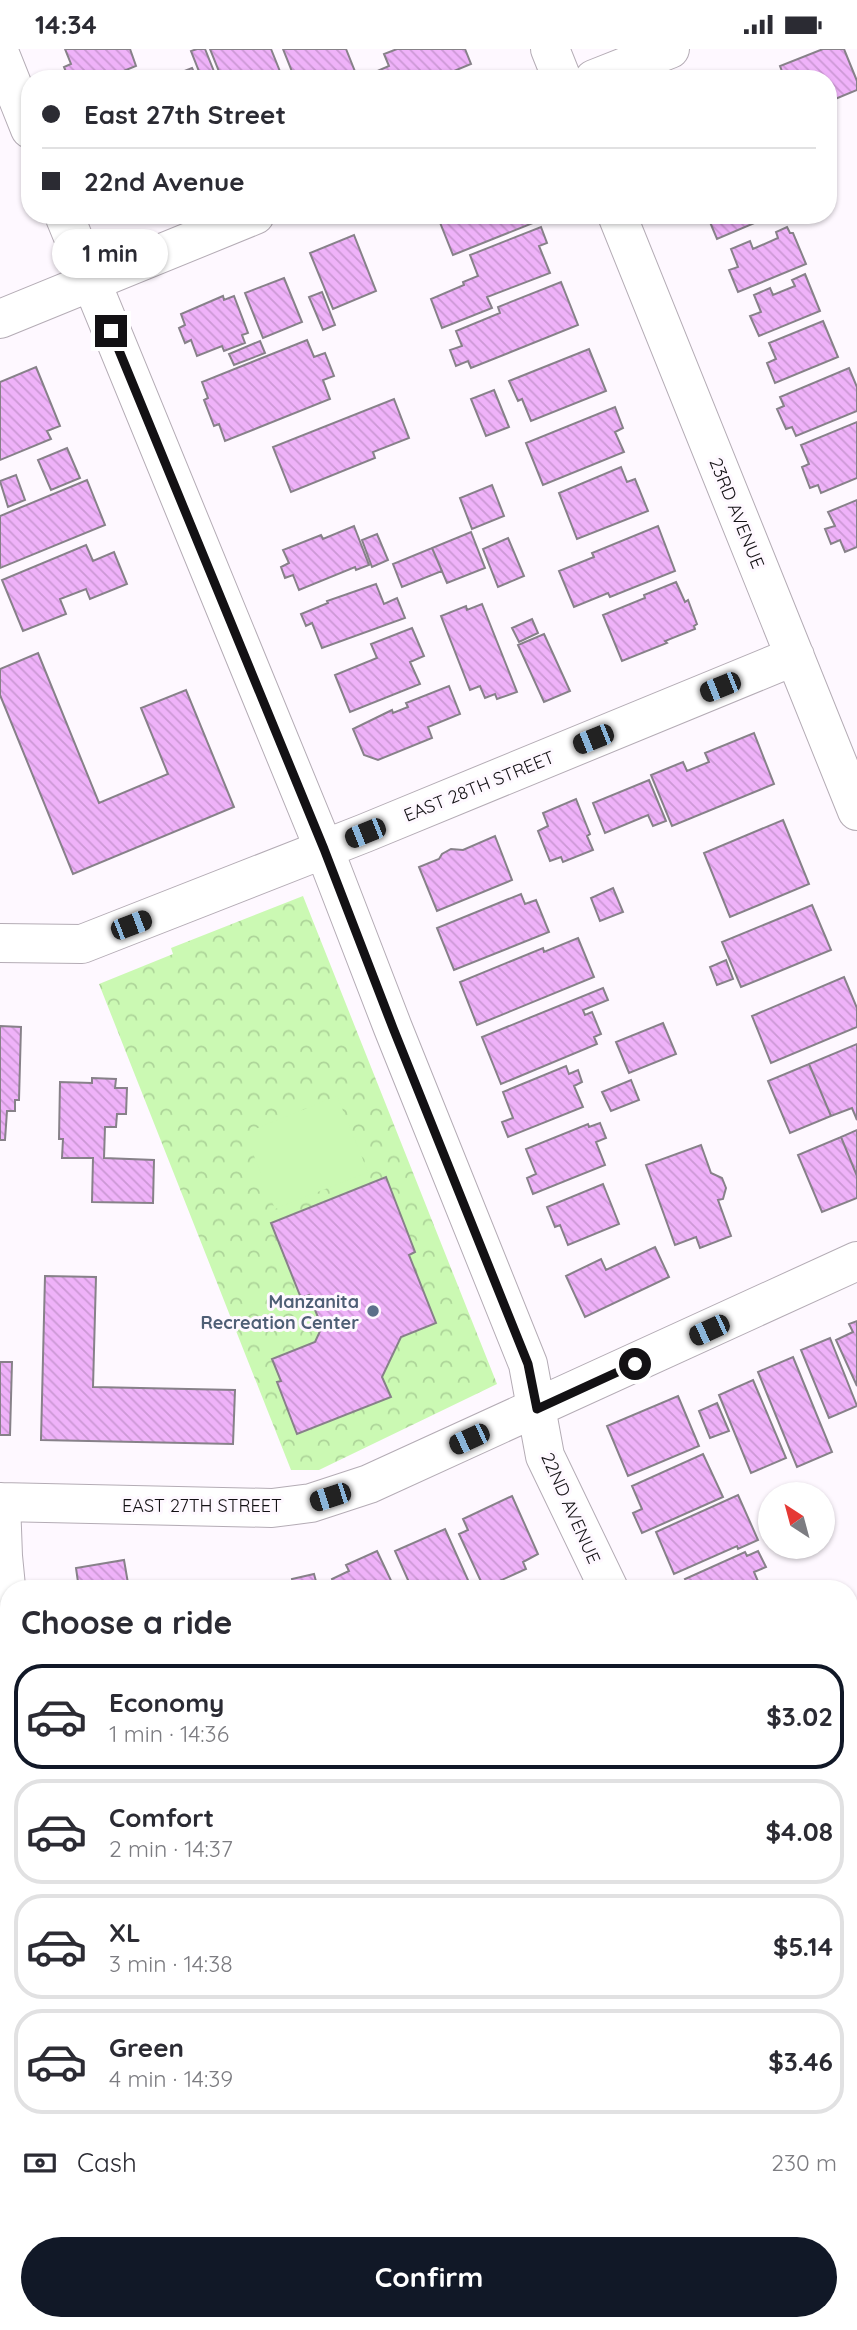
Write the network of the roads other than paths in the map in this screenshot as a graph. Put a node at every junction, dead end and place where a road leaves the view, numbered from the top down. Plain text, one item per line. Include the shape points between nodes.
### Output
1 (550, 49) edge
2 (670, 49) edge
3 (0, 54) edge
4 (558, 70) edge
5 (617, 70) edge
6 (21, 106) edge
7 (68, 224) edge
8 (233, 224) edge
9 (621, 224) edge
10 (91, 281) junction
11 (0, 319) edge
12 (795, 656) junction
13 (857, 811) edge
14 (324, 849) junction
15 (0, 943) edge
16 (857, 1261) edge
17 (537, 1409) junction
18 (0, 1502) edge
19 (5, 1580) edge
20 (604, 1580) edge

1 - 4 street
2 - 5 street
3 - 6 street
7 - 10 street, 22ND AVENUE
8 - 10 street
9 - 12 street, 23RD AVENUE
10 - 11 street
10 - 14 street, 22ND AVENUE
12 - 13 street, 23RD AVENUE
12 - 14 street, EAST 28TH STREET
14 - 15 street, EAST 28TH STREET via 82,944
14 - 17 street, 22ND AVENUE via 528,1364
16 - 17 street, EAST 27TH STREET
17 - 18 street, EAST 27TH STREET via 369,1484 311,1503 272,1508
17 - 20 street, 22ND AVENUE via 545,1456
18 - 19 street

